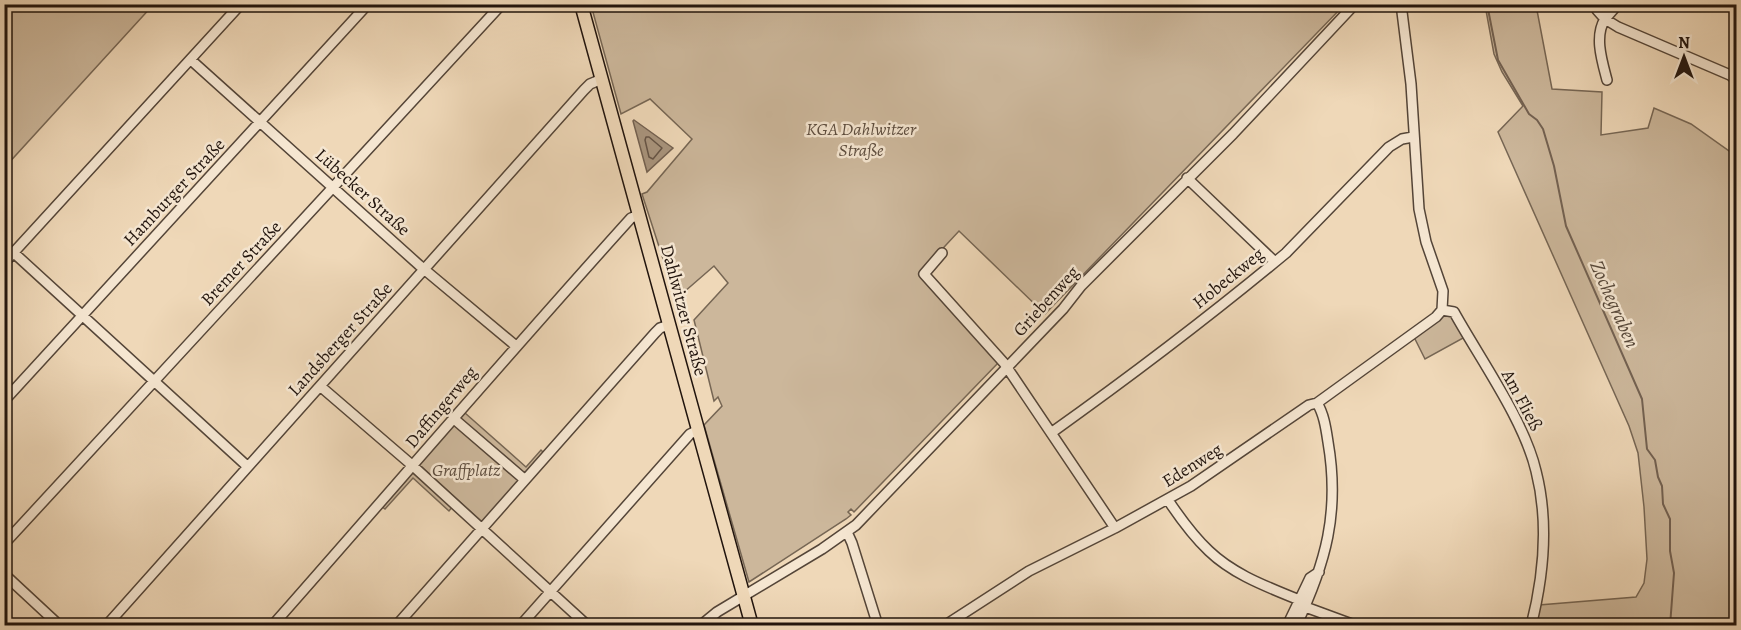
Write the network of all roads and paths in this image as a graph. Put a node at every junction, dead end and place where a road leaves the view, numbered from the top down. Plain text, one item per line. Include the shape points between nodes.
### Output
1 (241, 4) edge
2 (368, 4) edge
3 (502, 4) edge
4 (581, 4) edge
5 (1355, 4) edge
6 (1401, 4) edge
7 (1595, 4) edge
8 (1618, 4) edge
9 (1605, 19) junction
10 (191, 60) junction
11 (1737, 66) edge
12 (1733, 77) edge
13 (602, 79) junction
14 (1607, 80) dead end
15 (261, 122) junction
16 (1413, 137) junction
17 (1187, 178) junction
18 (333, 186) junction
19 (639, 215) junction
20 (14, 253) junction
21 (942, 254) dead end
22 (1275, 262) junction
23 (4, 263) edge
24 (425, 269) junction
25 (1442, 310) junction
26 (83, 316) junction
27 (669, 325) junction
28 (516, 346) junction
29 (1006, 368) junction
30 (153, 381) junction
31 (320, 386) junction
32 (4, 401) edge
33 (1317, 403) junction
34 (453, 418) junction
35 (698, 430) junction
36 (1051, 433) junction
37 (247, 466) junction
38 (413, 466) junction
39 (524, 479) junction
40 (1167, 500) junction
41 (481, 528) junction
42 (1114, 528) junction
43 (847, 532) junction
44 (4, 544) edge
45 (4, 574) edge
46 (550, 592) junction
47 (744, 597) junction
48 (1301, 604) junction
49 (111, 624) edge
50 (60, 626) edge
51 (272, 626) edge
52 (396, 626) edge
53 (520, 626) edge
54 (588, 626) edge
55 (700, 626) edge
56 (752, 626) edge
57 (878, 626) edge
58 (944, 626) edge
59 (1287, 626) edge
60 (1296, 626) edge
61 (1357, 626) edge
62 (1531, 626) edge

1 - 10 street
2 - 15 street, Hamburger Straße
3 - 18 street, Bremer Straße
4 - 13 main road, Dahlwitzer Straße
5 - 17 street, Griebenweg
6 - 16 street
7 - 9 street
8 - 9 street
9 - 12 street
9 - 14 street via 1600,46
10 - 15 street, Lübecker Straße
10 - 20 street
11 - 12 street
13 - 19 main road, Dahlwitzer Straße
13 - 24 street, Landsberger Straße via 584,90
15 - 18 street, Lübecker Straße
15 - 26 street, Hamburger Straße
16 - 22 street, Hobeckweg via 1389,147
16 - 25 street via 1419,210 1443,291
17 - 22 street
17 - 29 street, Griebenweg
18 - 24 street, Lübecker Straße
18 - 30 street, Bremer Straße
19 - 27 main road, Dahlwitzer Straße
19 - 28 street, Daffingerweg via 631,218
20 - 23 street
20 - 26 street
21 - 29 street via 924,274
22 - 36 street, Hobeckweg via 1199,324
24 - 28 street, Lübecker Straße
24 - 31 street, Landsberger Straße
25 - 33 street, Edenweg
25 - 62 street, Am Fließ via 1454,312 1507,403 1536,471 1543,542
26 - 30 street
26 - 32 street, Hamburger Straße
27 - 35 main road, Dahlwitzer Straße
27 - 39 street via 655,333
28 - 34 street, Daffingerweg
29 - 36 street
29 - 43 street, Griebenweg
30 - 37 street
30 - 44 street, Bremer Straße
31 - 37 street, Landsberger Straße
31 - 38 street
33 - 40 street, Edenweg
33 - 48 street via 1330,461 1329,536 1317,581
34 - 38 street, Daffingerweg
34 - 39 street
35 - 46 street via 690,434
35 - 47 main road, Dahlwitzer Straße
36 - 42 street
37 - 49 street, Landsberger Straße
38 - 41 street
38 - 51 street, Daffingerweg
39 - 41 street
40 - 42 street, Edenweg
40 - 48 street via 1215,556 1238,573
41 - 46 street
41 - 52 street
42 - 58 street, Edenweg via 1029,571
43 - 47 street, Griebenweg
43 - 57 street
45 - 50 street
46 - 53 street
46 - 54 street
47 - 55 street, Griebenweg
47 - 56 main road, Dahlwitzer Straße
48 - 59 street
48 - 60 street
48 - 61 street

